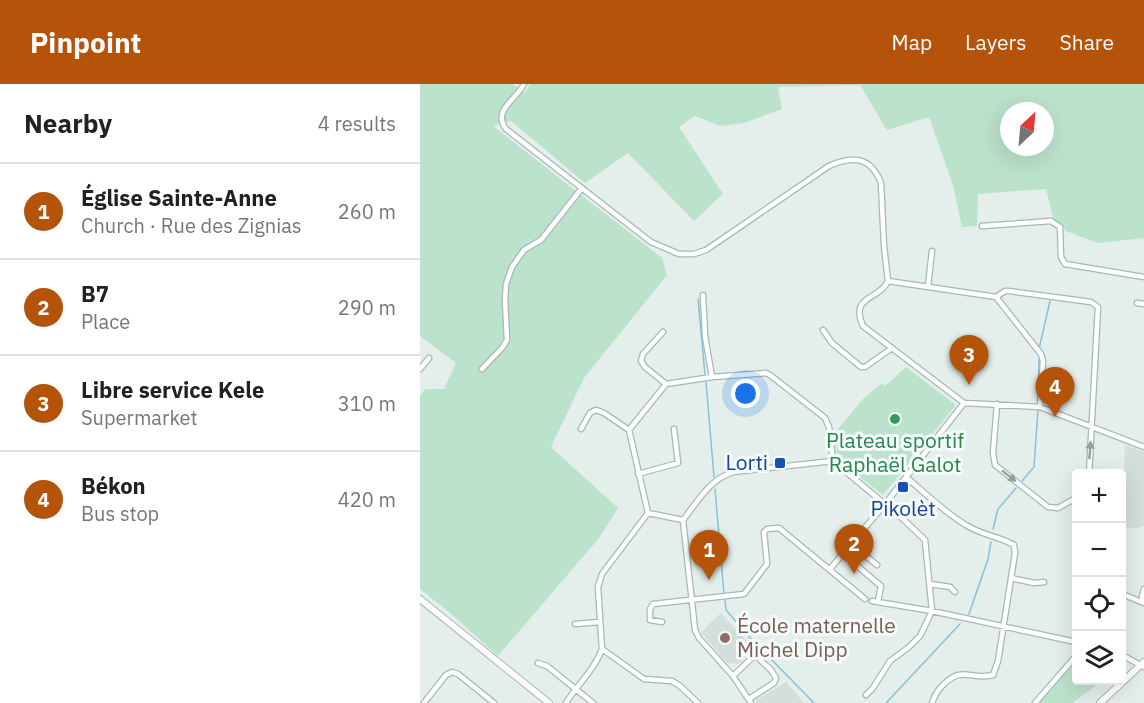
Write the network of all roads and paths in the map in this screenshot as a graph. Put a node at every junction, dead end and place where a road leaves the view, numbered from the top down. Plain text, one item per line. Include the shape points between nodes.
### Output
1 (525, 84) edge
2 (582, 188) junction
3 (982, 226) dead end
4 (932, 251) dead end
5 (1144, 277) edge
6 (888, 281) junction
7 (928, 286) junction
8 (703, 295) dead end
9 (996, 297) junction
10 (1137, 303) dead end
11 (1144, 304) edge
12 (823, 330) dead end
13 (663, 332) dead end
14 (892, 348) junction
15 (429, 358) dead end
16 (420, 369) edge
17 (482, 369) dead end
18 (712, 377) junction
19 (666, 384) junction
20 (964, 403) junction
21 (997, 404) junction
22 (1040, 407) junction
23 (1091, 426) junction
24 (581, 429) dead end
25 (674, 429) dead end
26 (629, 430) junction
27 (1144, 447) edge
28 (833, 461) junction
29 (1089, 469) edge
30 (638, 474) junction
31 (906, 477) junction
32 (1072, 501) edge
33 (885, 504) junction
34 (648, 513) junction
35 (683, 520) junction
36 (843, 554) junction
37 (866, 556) dead end
38 (872, 561) junction
39 (877, 565) dead end
40 (830, 569) junction
41 (864, 571) junction
42 (1011, 578) junction
43 (1044, 582) dead end
44 (930, 584) junction
45 (1144, 588) edge
46 (955, 592) dead end
47 (1126, 595) edge
48 (420, 599) edge
49 (865, 599) dead end
50 (691, 600) junction
51 (1144, 602) edge
52 (932, 611) junction
53 (600, 621) junction
54 (662, 622) dead end
55 (575, 624) dead end
56 (1003, 628) junction
57 (1072, 641) edge
58 (602, 649) junction
59 (1126, 658) edge
60 (1072, 662) edge
61 (538, 663) dead end
62 (1143, 665) edge
63 (733, 676) junction
64 (575, 688) junction
65 (866, 695) dead end
66 (750, 701) edge
67 (424, 703) edge
68 (494, 703) edge
69 (549, 703) edge
70 (566, 703) edge
71 (593, 703) edge
72 (698, 703) edge
73 (931, 703) edge
74 (1035, 703) edge
75 (1100, 703) edge

1 - 2 street via 502,110 502,124
2 - 6 street via 651,242 678,254 694,254 706,250 829,166 851,159 862,161 873,168 881,183
2 - 17 street via 541,240 524,250 512,267 504,300 507,340
3 - 5 street via 1051,221 1060,227 1061,257 1065,264
4 - 7 street
6 - 7 street
6 - 14 street via 884,288 865,299 860,311 864,326
7 - 9 street
8 - 18 street
9 - 22 street via 1041,354
9 - 23 street via 1009,291 1097,306
10 - 11 street
12 - 14 street via 832,343 861,367
13 - 19 street via 641,361
14 - 20 street
15 - 16 street
18 - 19 street
18 - 28 street via 770,375 825,418
19 - 26 street
20 - 21 street
20 - 31 street
21 - 22 street
21 -> 32 street via 995,465 1048,507 1058,508
22 - 23 street
23 - 27 street
29 -> 23 street
24 - 26 street via 596,410
25 - 30 street via 678,463
26 - 30 street
28 - 33 street
28 - 35 street via 723,475
30 - 34 street
31 - 33 street
31 - 42 street via 965,525 1014,545
33 - 36 street
33 - 44 street via 925,540
34 - 35 street
34 - 53 street via 602,574 598,587
35 - 50 street
36 - 40 street
36 - 41 street
37 - 38 street
38 - 39 street
38 - 41 street
40 - 49 street
40 - 50 street via 779,528 767,529 767,564 744,594
41 - 52 street via 880,586 875,601
42 - 43 street via 1034,584
42 - 56 street
44 - 46 street via 950,587
44 - 52 street
45 - 51 street
47 - 51 street
48 - 69 street
50 - 54 street via 653,604 650,620
50 - 63 street via 699,638
52 - 56 street
52 - 65 street via 920,636 885,665
53 - 55 street
53 - 58 street
56 - 57 street
56 - 73 street via 993,675 951,676
58 - 64 street
58 - 72 street via 644,679 672,681
59 - 62 street
60 - 74 street
61 - 64 street
62 - 75 street
63 - 66 street
63 - 66 street via 755,655 771,670 776,678 774,683
64 - 70 street
64 - 71 street
67 - 68 street via 452,672

